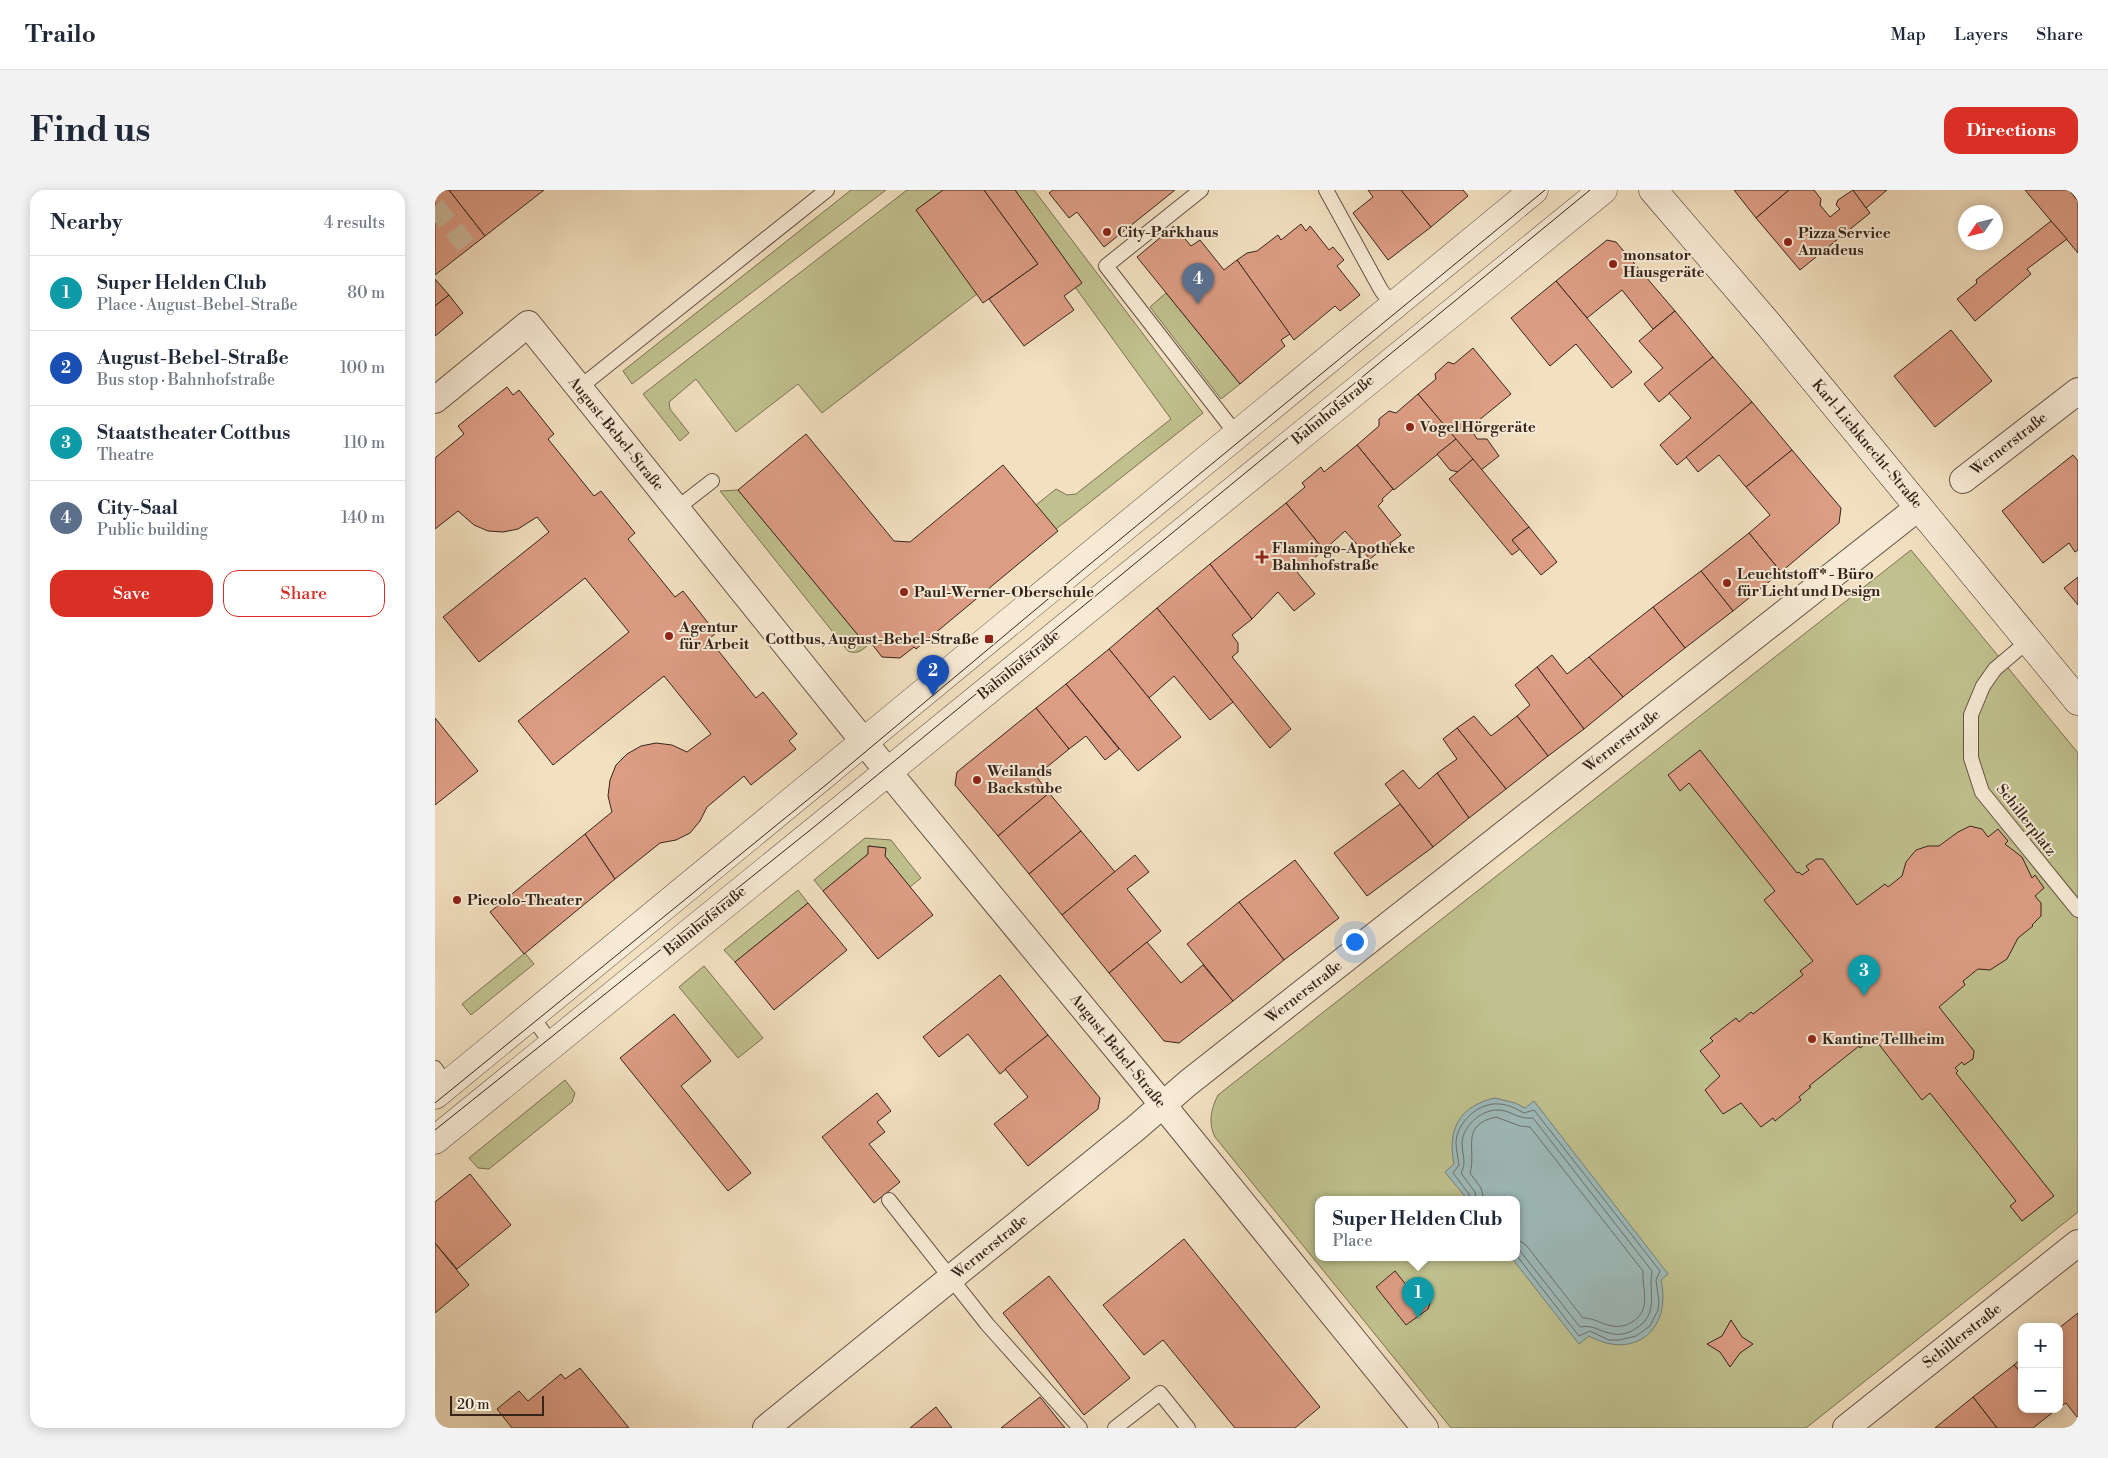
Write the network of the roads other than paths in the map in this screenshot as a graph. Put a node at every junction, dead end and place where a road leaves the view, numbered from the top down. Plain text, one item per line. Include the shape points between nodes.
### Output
1 (827, 190) edge
2 (1201, 190) edge
3 (1326, 190) edge
4 (1534, 190) edge
5 (1603, 190) edge
6 (1653, 190) edge
7 (1393, 306) junction
8 (579, 388) junction
9 (2078, 390) edge
10 (435, 400) edge
11 (1237, 435) junction
12 (1963, 480) dead end
13 (712, 481) dead end
14 (1919, 507) junction
15 (676, 509) junction
16 (2028, 641) junction
17 (2078, 701) edge
18 (865, 743) junction
19 (888, 771) junction
20 (2078, 910) edge
21 (532, 1017) junction
22 (553, 1044) junction
23 (439, 1083) edge
24 (1163, 1106) junction
25 (435, 1140) edge
26 (889, 1200) dead end
27 (2078, 1243) edge
28 (951, 1279) junction
29 (766, 1428) edge
30 (1080, 1428) edge
31 (1115, 1428) edge
32 (1188, 1428) edge
33 (1425, 1428) edge
34 (1846, 1428) edge

1 - 8 lane
2 - 11 lane via 1105,266
3 - 7 lane
4 - 7 street
5 - 19 street, Bahnhofstraße
6 - 14 street, Karl-Liebknecht-Straße
7 - 11 street
8 - 10 street, August-Bebel-Straße via 528,324
8 - 15 street, August-Bebel-Straße
9 - 12 street, Wernerstraße
11 - 18 street
13 - 15 lane
14 - 16 street, Karl-Liebknecht-Straße
14 - 24 street, Wernerstraße
15 - 18 street, August-Bebel-Straße
16 - 17 street, Karl-Liebknecht-Straße
16 - 20 lane, Schillerplatz via 1995,669 1983,686 1971,715 1971,758 1982,792
18 - 19 street, August-Bebel-Straße
18 - 21 street
19 - 22 street, Bahnhofstraße
19 - 24 street, August-Bebel-Straße
21 - 22 lane
21 - 23 street
22 - 25 street, Bahnhofstraße
24 - 28 street, Wernerstraße
24 - 33 street, August-Bebel-Straße
26 - 28 lane
27 - 34 street, Schillerstraße
28 - 29 street, Wernerstraße
28 - 30 lane
31 - 32 lane via 1160,1393

